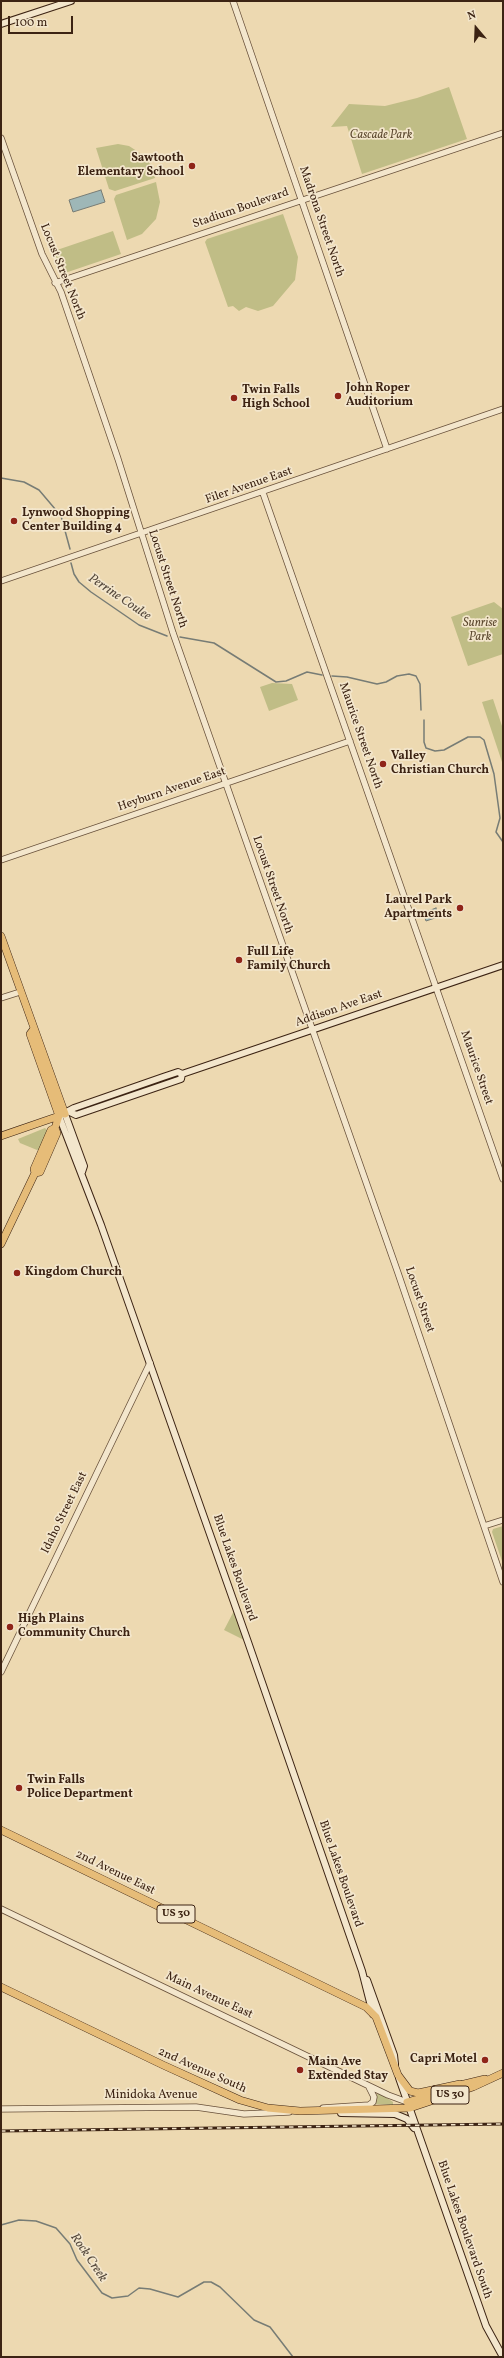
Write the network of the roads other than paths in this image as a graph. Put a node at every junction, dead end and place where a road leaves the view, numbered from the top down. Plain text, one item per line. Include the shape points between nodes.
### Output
1 (71, 1) edge
2 (233, 1) edge
3 (1, 24) edge
4 (503, 133) edge
5 (1, 138) edge
6 (301, 200) junction
7 (55, 284) junction
8 (503, 409) edge
9 (387, 449) junction
10 (263, 493) junction
11 (142, 534) junction
12 (1, 581) edge
13 (350, 741) junction
14 (225, 782) junction
15 (1, 860) edge
16 (1, 936) edge
17 (503, 965) edge
18 (437, 987) junction
19 (20, 992) junction
20 (1, 998) edge
21 (312, 1028) junction
22 (65, 1114) junction
23 (1, 1136) edge
24 (503, 1180) edge
25 (1, 1244) edge
26 (150, 1363) junction
27 (503, 1520) edge
28 (484, 1526) junction
29 (503, 1582) edge
30 (1, 1672) edge
31 (1, 1830) edge
32 (1, 1909) edge
33 (362, 1972) junction
34 (1, 1987) edge
35 (372, 2013) junction
36 (395, 2067) junction
37 (503, 2073) edge
38 (398, 2075) junction
39 (489, 2078) junction
40 (364, 2083) junction
41 (460, 2084) junction
42 (409, 2105) junction
43 (1, 2109) edge
44 (314, 2109) junction
45 (302, 2111) junction
46 (422, 2144) junction
47 (501, 2350) edge
48 (503, 2357) edge

1 - 3 main road
2 - 6 street, Madrona Street North
4 - 6 street, Stadium Boulevard
5 - 7 street, Locust Street North
6 - 7 street, Stadium Boulevard
6 - 9 street, Madrona Street North
7 - 11 street, Locust Street North via 66,306
8 - 9 street, Filer Avenue East
9 - 10 street, Filer Avenue East
10 - 11 street, Filer Avenue East
10 - 13 street, Maurice Street North
11 - 12 street, Filer Avenue East
11 - 14 street, Locust Street North via 173,633
13 - 14 street, Heyburn Avenue East
13 - 18 street, Maurice Street North
14 - 15 street, Heyburn Avenue East
14 - 21 street, Locust Street North
16 - 19 main road
17 - 18 main road, Addison Ave East
18 - 21 main road, Addison Ave East
18 - 24 street, Maurice Street
19 - 20 street
19 - 22 main road via 33,1030 30,1034
21 - 22 main road, Addison Ave East via 182,1074 180,1079 76,1115
21 - 28 street, Locust Street
22 - 23 main road
22 - 25 main road via 56,1128 57,1133 40,1172 35,1173
22 - 26 main road, Blue Lakes Boulevard via 78,1169 82,1172
26 - 30 street, Idaho Street East
26 - 33 main road, Blue Lakes Boulevard
27 - 28 street
28 - 29 street, Locust Street
31 - 35 main road, 2nd Avenue East / US 30 via 349,1999
32 - 40 street, Main Avenue East
33 - 35 main road
33 - 36 main road via 370,1984 394,2054
34 - 45 main road, 2nd Avenue South / US 30 via 124,2048 240,2100 268,2108
35 - 36 main road via 379,2024
36 - 38 main road
37 - 39 main road, US 30
38 - 41 main road via 410,2091 418,2094
38 - 42 main road
39 - 41 main road, US 30
39 - 42 main road, US 30 via 473,2087
40 - 42 street, Main Avenue East
40 - 44 street via 374,2095 373,2102 369,2105
41 - 42 main road, US 30
42 - 44 main road, 2nd Avenue South / US 30
42 - 46 main road, Blue Lakes Boulevard South
43 - 45 street, Minidoka Avenue via 196,2106 244,2114
44 - 45 main road, 2nd Avenue South / US 30
45 - 46 main road via 395,2114 407,2119
46 - 47 main road, Blue Lakes Boulevard South via 486,2326
47 - 48 main road, Blue Lakes Boulevard South

